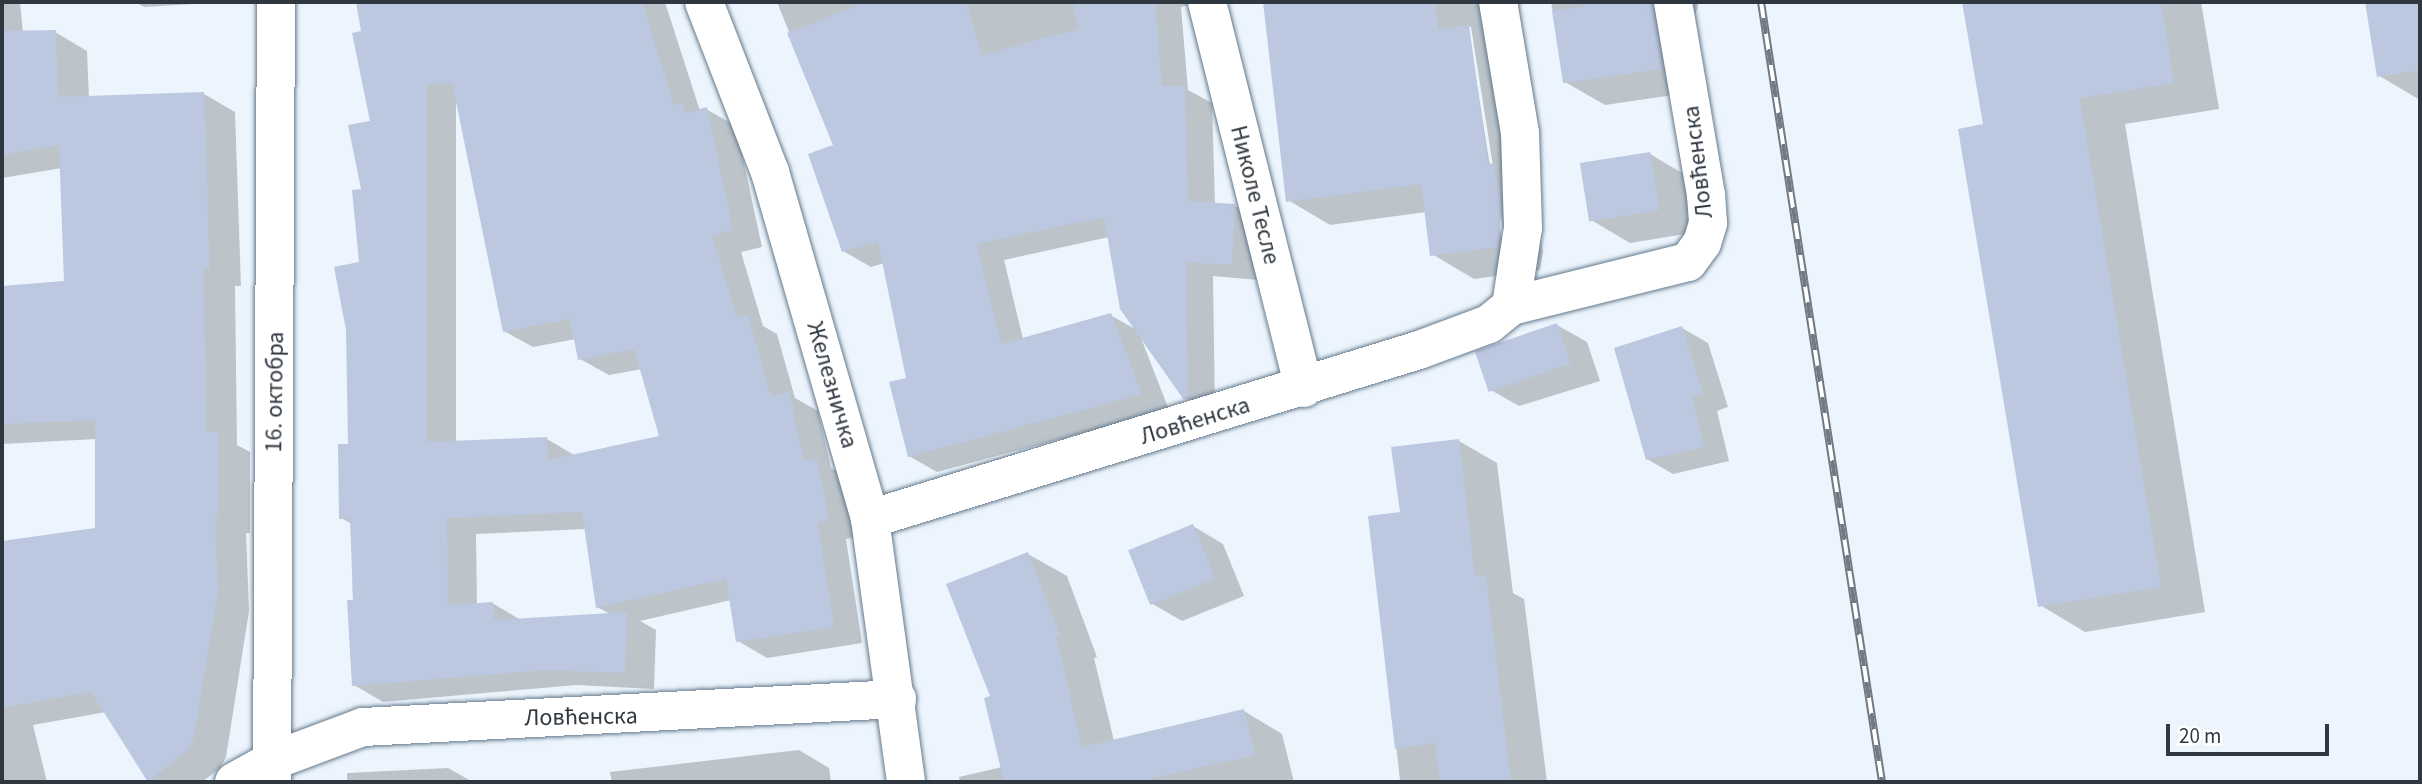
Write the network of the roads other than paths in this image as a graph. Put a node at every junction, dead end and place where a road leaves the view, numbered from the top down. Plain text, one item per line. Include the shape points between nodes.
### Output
1 (276, 2) edge
2 (704, 2) edge
3 (1207, 2) edge
4 (1498, 2) edge
5 (1673, 2) edge
6 (1511, 306) junction
7 (1304, 388) junction
8 (870, 519) junction
9 (897, 699) junction
10 (272, 771) edge
11 (234, 782) edge
12 (906, 782) edge

1 - 10 street, 16. октобра
2 - 8 street, Железничка via 769,172
3 - 7 street, Николе Тесле
4 - 6 street via 1520,133 1524,228
5 - 6 street, Ловћенска via 1706,195 1708,223 1702,243 1688,262
6 - 7 street, Ловћенска via 1489,324
7 - 8 street, Ловћенска
8 - 9 street, Железничка
9 - 10 street, Ловћенска via 665,714 423,720 363,727
9 - 12 street, Железничка
10 - 11 street, Ловћенска

